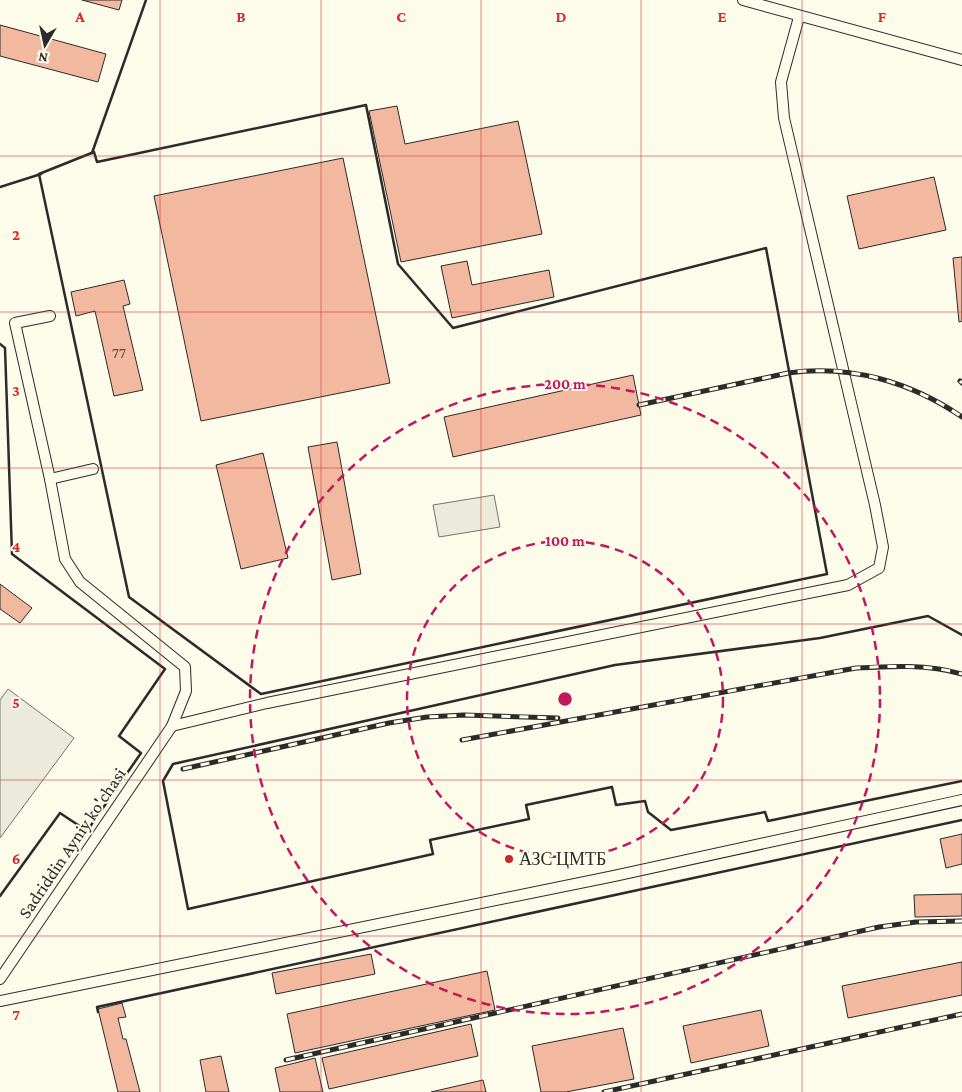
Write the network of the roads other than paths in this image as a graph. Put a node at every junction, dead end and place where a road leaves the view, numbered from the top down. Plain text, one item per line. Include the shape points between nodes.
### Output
1 (743, 0) edge
2 (798, 17) junction
3 (962, 60) edge
4 (50, 316) dead end
5 (93, 469) dead end
6 (50, 479) junction
7 (172, 726) junction
8 (962, 800) edge
9 (0, 979) edge
10 (0, 1001) edge

1 - 2 street
2 - 3 street
2 - 7 street via 781,82 784,118 875,505 883,547 879,568 848,585
4 - 6 street via 15,324
5 - 6 street
6 - 7 street, Sadriddin Ayniy ko'chasi via 65,559 80,582 186,667 186,692
7 - 9 street, Sadriddin Ayniy ko'chasi
8 - 10 street via 624,874

